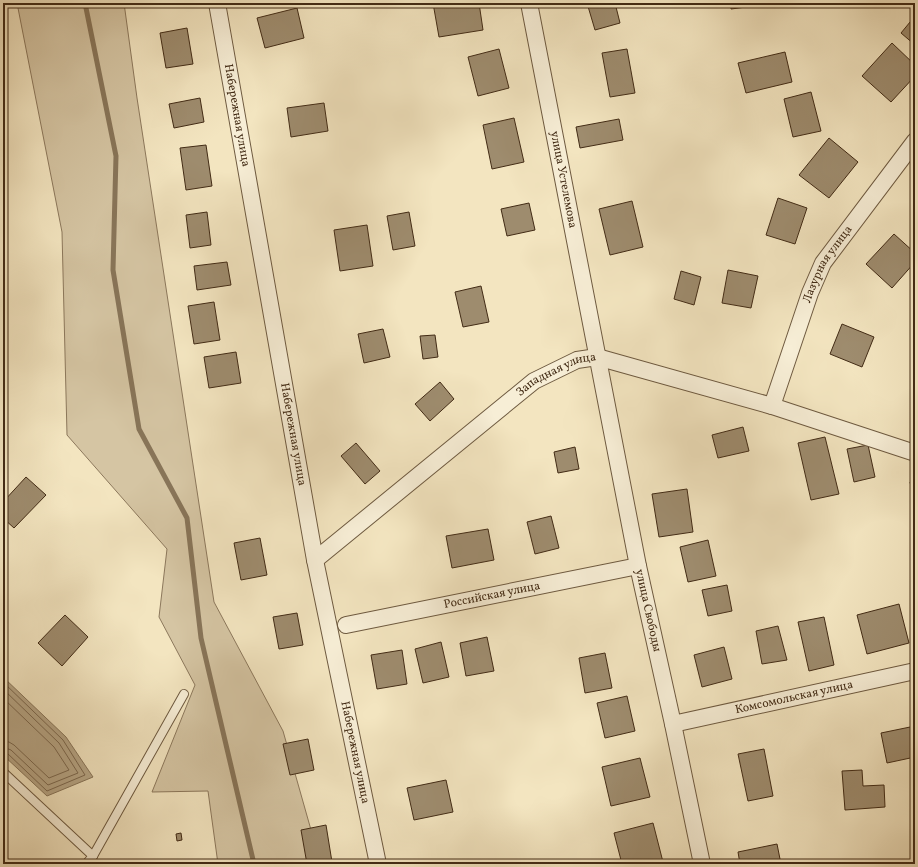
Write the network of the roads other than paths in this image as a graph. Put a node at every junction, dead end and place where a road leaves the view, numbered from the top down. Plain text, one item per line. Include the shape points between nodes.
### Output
1 (217, 3) edge
2 (528, 3) edge
3 (915, 140) edge
4 (597, 357) junction
5 (772, 406) junction
6 (915, 453) edge
7 (315, 560) junction
8 (638, 566) junction
9 (346, 625) dead end
10 (915, 671) edge
11 (184, 694) dead end
12 (673, 724) junction
13 (3, 772) edge
14 (93, 856) junction
15 (86, 864) edge
16 (378, 864) edge
17 (702, 864) edge

1 - 7 street, Набережная улица
2 - 4 street, улица Устелемова
3 - 5 street, Лазурная улица via 823,263 810,292
4 - 5 street, Западная улица
4 - 7 street, Западная улица via 577,360 534,381
4 - 8 street, улица Свободы
5 - 6 street, Западная улица
7 - 16 street, Набережная улица
8 - 9 street, Российская улица
8 - 12 street, улица Свободы
10 - 12 street, Комсомольская улица
11 - 14 lane
12 - 17 street, улица Свободы
13 - 14 lane
14 - 15 lane

